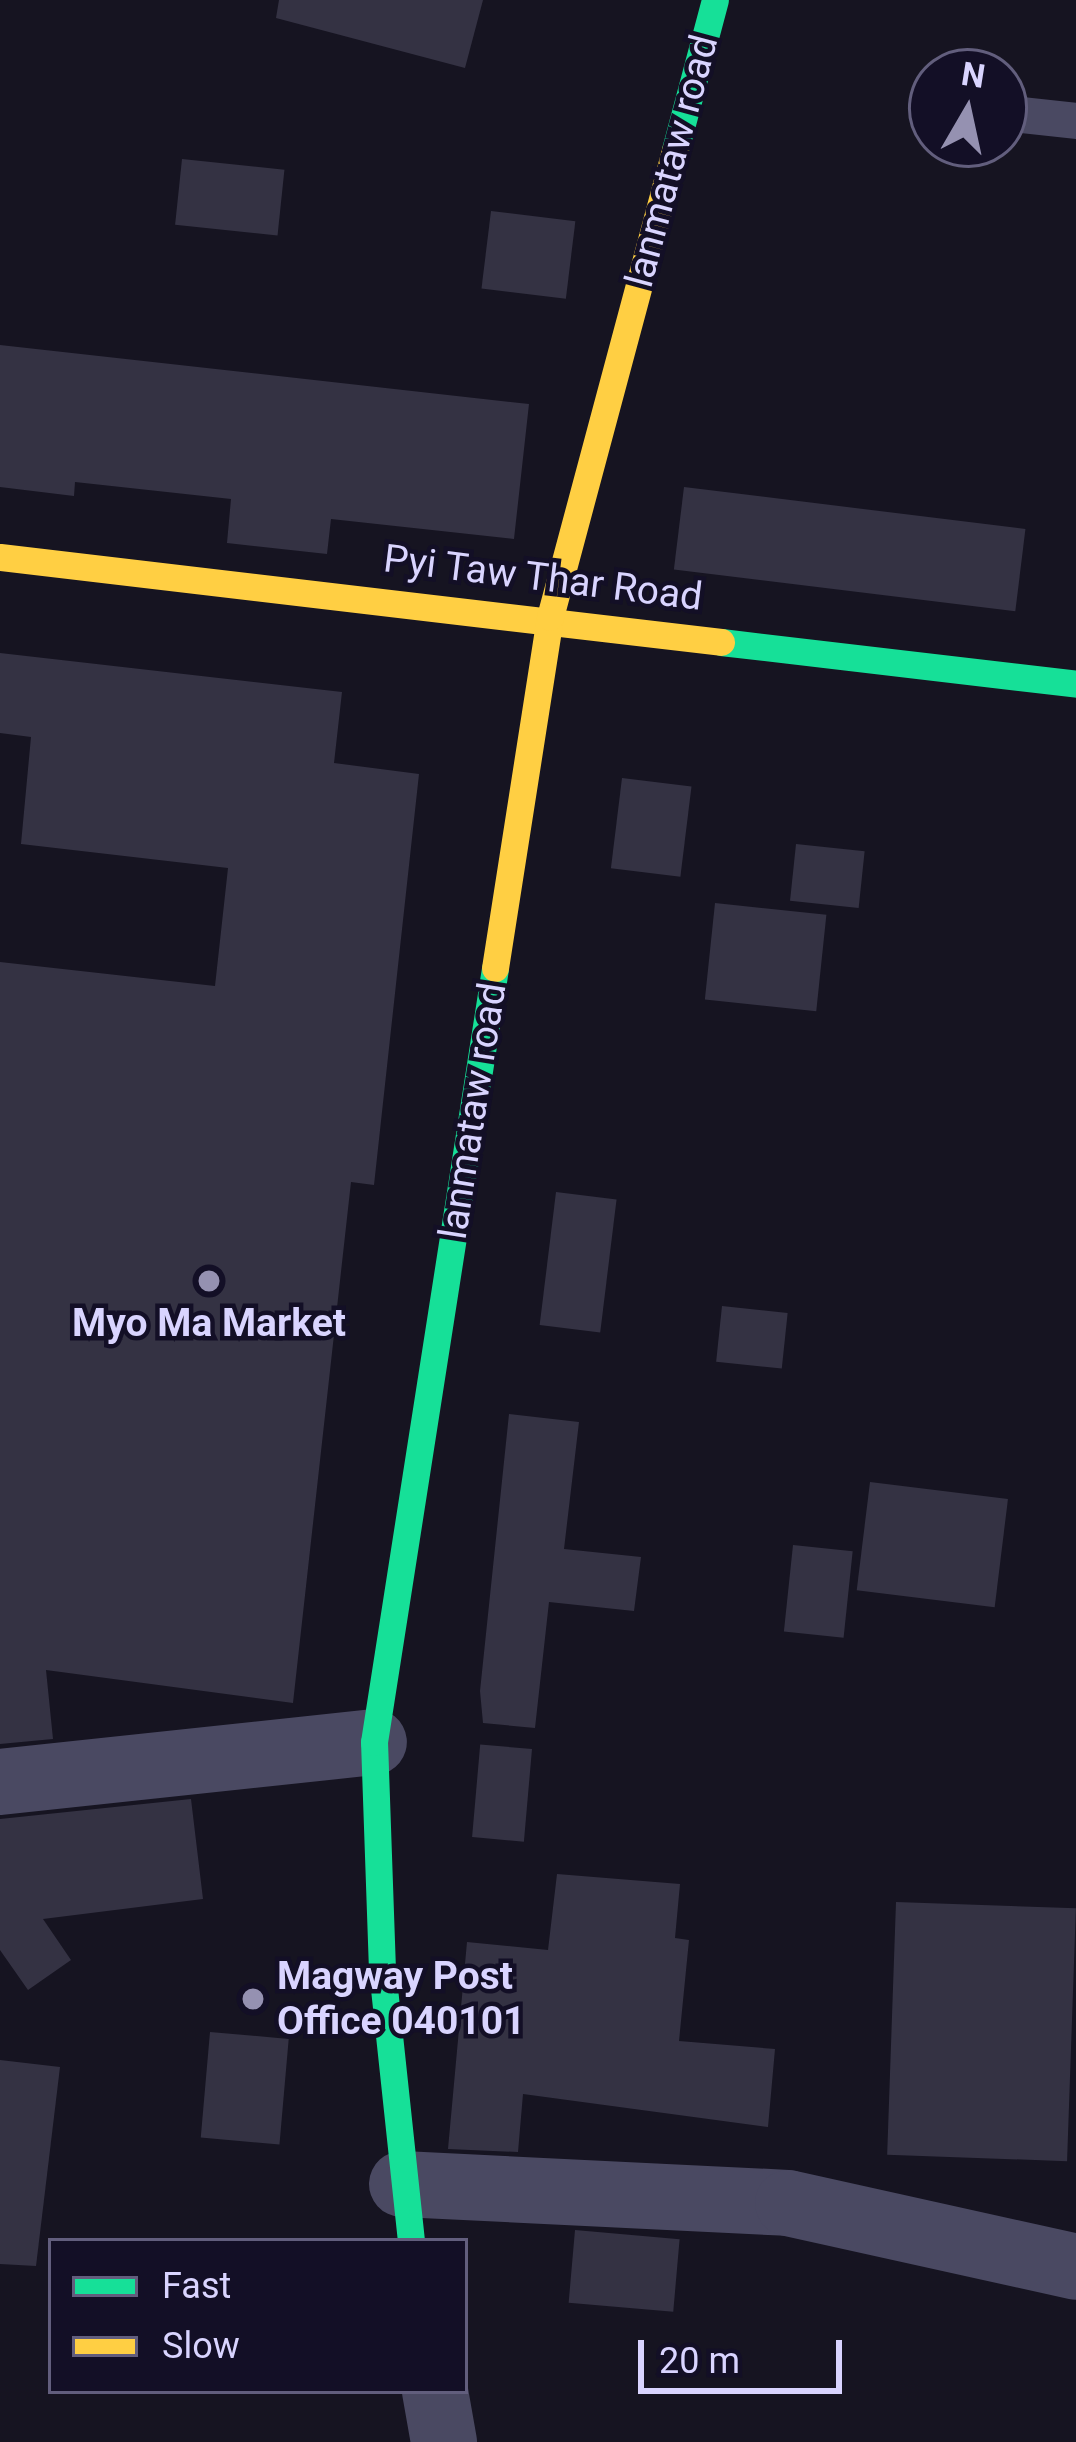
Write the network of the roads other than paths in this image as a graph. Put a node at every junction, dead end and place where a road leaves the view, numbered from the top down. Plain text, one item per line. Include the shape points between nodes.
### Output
1 (715, 0) edge
2 (1028, 116) edge
3 (1076, 121) edge
4 (0, 557) edge
5 (550, 617) junction
6 (1076, 684) edge
7 (374, 1742) junction
8 (0, 1782) edge
9 (406, 2212) edge
10 (1076, 2267) edge
11 (436, 2394) edge
12 (444, 2442) edge

1 - 5 street, lanmataw road
2 - 3 lane
4 - 5 street, Pyi Taw Thar Road
5 - 6 street, Pyi Taw Thar Road
5 - 7 street, lanmataw road
7 - 8 street
7 - 9 street, lanmataw road
9 - 10 street via 788,2203
11 - 12 street

